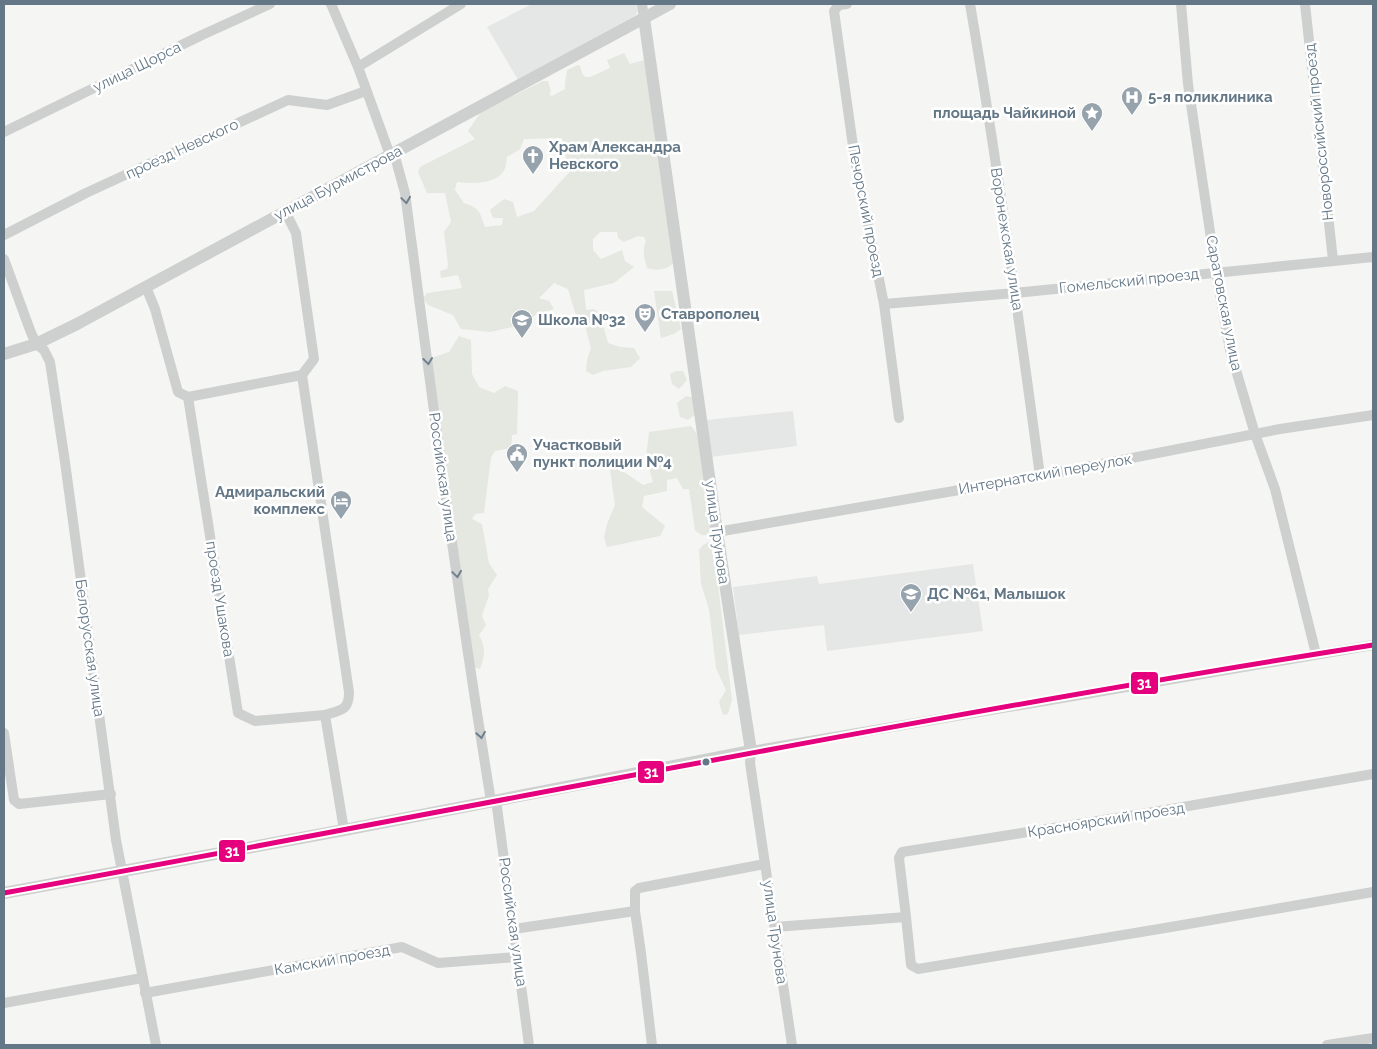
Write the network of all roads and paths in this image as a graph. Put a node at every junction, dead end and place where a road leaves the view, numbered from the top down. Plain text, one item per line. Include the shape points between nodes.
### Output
1 (270, 4) edge
2 (331, 4) edge
3 (461, 4) edge
4 (642, 4) edge
5 (670, 4) edge
6 (843, 4) edge
7 (970, 4) edge
8 (1181, 4) edge
9 (1304, 4) edge
10 (644, 18) junction
11 (358, 67) junction
12 (366, 91) junction
13 (4, 132) edge
14 (392, 154) junction
15 (285, 211) junction
16 (4, 235) edge
17 (1373, 257) edge
18 (4, 259) edge
19 (1333, 260) junction
20 (1216, 272) junction
21 (146, 287) junction
22 (1015, 293) junction
23 (884, 304) junction
24 (36, 344) junction
25 (4, 354) edge
26 (302, 375) junction
27 (188, 397) junction
28 (1373, 415) edge
29 (900, 418) dead end
30 (1255, 434) junction
31 (1040, 476) junction
32 (717, 532) junction
33 (1373, 645) edge
34 (1316, 654) junction
35 (325, 715) junction
36 (4, 733) edge
37 (751, 752) junction
38 (1373, 774) edge
39 (111, 794) junction
40 (494, 800) junction
41 (344, 830) junction
42 (765, 864) junction
43 (122, 871) junction
44 (4, 892) edge
45 (1373, 892) edge
46 (635, 911) junction
47 (906, 917) junction
48 (775, 927) junction
49 (514, 929) junction
50 (518, 957) junction
51 (142, 978) junction
52 (145, 993) junction
53 (4, 1003) edge
54 (1373, 1038) edge
55 (156, 1045) edge
56 (528, 1045) edge
57 (652, 1045) edge
58 (792, 1045) edge
59 (1327, 1045) edge

1 - 13 street, улица Щорса
2 - 11 street, Российская улица
3 - 11 street
4 - 10 street
5 - 10 street, улица Бурмистрова
6 - 23 street, Печорский проезд via 834,11 855,160
7 - 22 street, Воронежская улица
8 - 20 street, Саратовская улица via 1188,84
9 - 19 street, Новороссийский проезд
10 - 14 street, улица Бурмистрова
10 - 32 street, улица Трунова
11 - 12 street, Российская улица
12 - 14 street, Российская улица
12 - 16 street, проезд Невского via 327,105 288,100 86,193
14 - 15 street, улица Бурмистрова
14 -> 40 street, Российская улица via 405,193 476,706
15 - 21 street, улица Бурмистрова
15 - 26 street via 296,233 314,358
17 - 19 street, Гомельский проезд
18 - 24 street, Белорусская улица
19 - 20 street, Гомельский проезд
20 - 22 street, Гомельский проезд
20 - 30 street, Саратовская улица via 1230,350
21 - 24 street, улица Бурмистрова
21 - 27 street, проезд Ушакова via 156,309 178,392
22 - 23 street, Гомельский проезд
22 - 31 street, Воронежская улица
23 - 29 street, Печорский проезд
24 - 25 street, улица Бурмистрова
24 - 39 street, Белорусская улица via 44,350 50,362
26 - 27 street
26 - 35 street, проезд Ушакова via 349,692 349,703 345,709
27 - 35 street, проезд Ушакова via 238,713 255,721
28 - 30 street, Интернатский переулок
30 - 31 street, Интернатский переулок
30 - 34 street, Саратовская улица via 1275,489
31 - 32 street, Интернатский переулок
32 - 37 street, улица Трунова
33 - 34 street
34 - 37 street
35 - 41 street
36 - 39 street via 14,800 19,804
37 - 40 street
37 - 42 street, улица Трунова
38 - 47 street, Красноярский проезд via 902,852 899,858
39 - 43 street, Белорусская улица
40 - 41 street
40 - 49 street, Российская улица
41 - 43 street
42 - 46 street via 639,888 634,896
42 - 48 street, улица Трунова
43 - 44 street
43 - 51 street, Белорусская улица
45 - 47 street, Красноярский проезд via 918,969 911,964
46 - 49 street
46 - 57 street
47 - 48 street
48 - 58 street, улица Трунова
49 - 50 street, Российская улица
50 - 52 street, Камский проезд via 438,963 402,948
50 - 56 street, Российская улица
51 - 52 street, Белорусская улица
51 - 53 street
52 - 55 street, Белорусская улица
54 - 59 street

